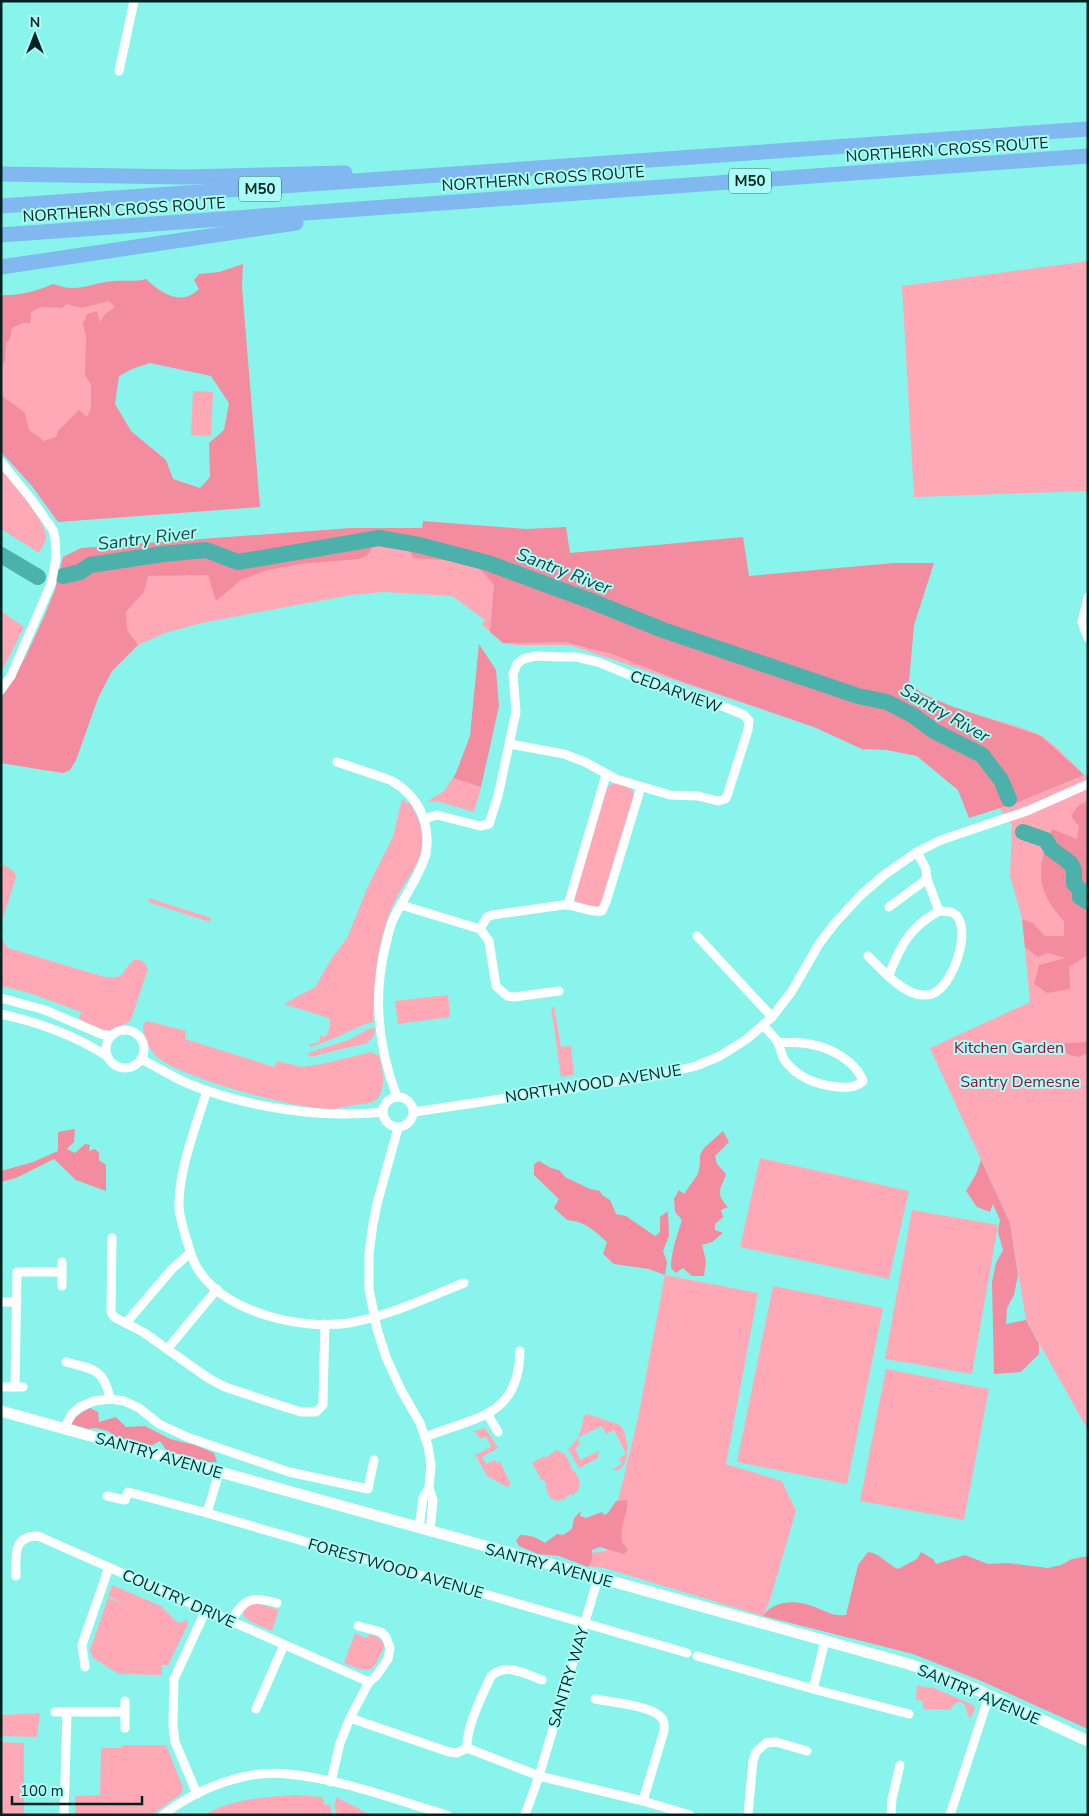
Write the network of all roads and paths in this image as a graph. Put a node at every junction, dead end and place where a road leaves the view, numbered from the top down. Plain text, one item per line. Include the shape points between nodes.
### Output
1 (134, 1) edge
2 (119, 71) dead end
3 (1088, 129) edge
4 (1088, 156) edge
5 (519, 168) junction
6 (2, 173) edge
7 (412, 205) junction
8 (1, 206) edge
9 (1, 235) edge
10 (1, 267) edge
11 (1, 462) edge
12 (1088, 597) edge
13 (1088, 638) edge
14 (1, 690) edge
15 (510, 744) junction
16 (337, 762) dead end
17 (606, 775) junction
18 (1088, 784) edge
19 (641, 787) junction
20 (424, 819) junction
21 (918, 852) junction
22 (927, 879) junction
23 (568, 904) junction
24 (401, 905) junction
25 (889, 907) dead end
26 (939, 912) junction
27 (480, 929) junction
28 (697, 936) dead end
29 (868, 956) dead end
30 (889, 976) junction
31 (559, 991) dead end
32 (1, 998) edge
33 (1, 1014) edge
34 (772, 1017) junction
35 (763, 1025) junction
36 (111, 1036) junction
37 (778, 1042) junction
38 (107, 1056) junction
39 (141, 1059) junction
40 (206, 1090) junction
41 (397, 1097) junction
42 (383, 1112) junction
43 (414, 1112) junction
44 (398, 1128) junction
45 (112, 1238) dead end
46 (190, 1253) junction
47 (62, 1262) dead end
48 (62, 1272) junction
49 (464, 1283) dead end
50 (62, 1286) dead end
51 (217, 1290) junction
52 (1, 1302) edge
53 (17, 1302) junction
54 (374, 1318) junction
55 (126, 1323) junction
56 (326, 1324) junction
57 (168, 1348) junction
58 (520, 1351) dead end
59 (66, 1362) dead end
60 (4, 1387) dead end
61 (110, 1399) junction
62 (1, 1411) edge
63 (488, 1415) junction
64 (64, 1428) junction
65 (498, 1432) dead end
66 (425, 1437) junction
67 (374, 1460) dead end
68 (219, 1473) junction
69 (107, 1496) dead end
70 (208, 1513) junction
71 (424, 1530) junction
72 (109, 1567) junction
73 (16, 1576) dead end
74 (598, 1578) junction
75 (277, 1603) dead end
76 (206, 1610) junction
77 (231, 1621) junction
78 (584, 1623) junction
79 (358, 1626) dead end
80 (825, 1642) junction
81 (284, 1645) junction
82 (687, 1653) dead end
83 (697, 1656) dead end
84 (85, 1667) dead end
85 (542, 1680) dead end
86 (369, 1682) junction
87 (813, 1689) junction
88 (595, 1699) dead end
89 (988, 1699) junction
90 (125, 1701) dead end
91 (256, 1709) dead end
92 (55, 1712) dead end
93 (67, 1712) junction
94 (125, 1712) junction
95 (909, 1714) dead end
96 (350, 1718) junction
97 (125, 1728) dead end
98 (1088, 1741) edge
99 (467, 1748) junction
100 (807, 1751) dead end
101 (900, 1764) dead end
102 (539, 1776) junction
103 (331, 1782) junction
104 (197, 1794) junction
105 (643, 1801) junction
106 (64, 1815) edge
107 (163, 1815) edge
108 (447, 1815) edge
109 (525, 1815) edge
110 (690, 1815) edge
111 (748, 1815) edge
112 (891, 1815) edge
113 (950, 1815) edge

1 - 2 street
3 - 5 highway, NORTHERN CROSS ROUTE / M50
4 - 7 highway, NORTHERN CROSS ROUTE / M50
5 - 6 highway via 184,177
5 - 8 highway, NORTHERN CROSS ROUTE / M50
7 - 9 highway, NORTHERN CROSS ROUTE / M50
7 - 10 highway
11 - 14 street via 32,500 56,542 55,571 11,676
12 - 13 street via 1082,622
15 - 17 street, CEDARVIEW via 564,754
15 - 19 street, CEDARVIEW via 516,712 514,674 523,659 536,656 576,657 598,662 715,703 747,718 748,730 725,799 676,796
15 - 20 street, CEDARVIEW via 489,824 480,826 437,815
16 - 20 street via 398,784 417,802
17 - 19 street, CEDARVIEW
17 - 23 street
18 - 21 street, NORTHWOOD AVENUE via 1027,811 956,834
19 - 23 street via 604,909 594,911
20 - 24 street via 426,854
21 - 22 street
21 - 34 street, NORTHWOOD AVENUE via 884,875 835,923
22 - 25 street
22 - 26 street
23 - 27 street via 492,915
24 - 27 street
24 - 41 street via 391,924 378,997 382,1044
26 - 30 street via 917,926 906,939 894,958
26 - 30 street via 953,913 958,917 961,935 956,965 939,990 931,995 913,993
27 - 31 street via 488,941 495,982 504,994 514,997
28 - 34 street
29 - 30 street
32 - 36 street via 45,1010
33 - 38 street via 78,1040
34 - 35 street, NORTHWOOD AVENUE
35 - 37 street
35 - 43 street, NORTHWOOD AVENUE via 728,1052 676,1072
36 - 38 street via 106,1046
36 - 39 street via 121,1031 133,1032 144,1047
37 - 37 street via 802,1043 829,1050 859,1071 863,1081 859,1086 844,1087 811,1082 785,1060
38 - 39 street via 120,1068 132,1067
39 - 40 street
40 - 42 street via 299,1112
40 - 46 street via 180,1193 179,1210
41 - 42 street via 387,1102
41 - 43 street via 410,1103
42 - 44 street via 387,1123
43 - 44 street via 409,1123
44 - 54 street via 371,1237 369,1289
45 - 55 street via 111,1312
46 - 51 street via 197,1267
46 - 55 street
47 - 48 street
48 - 50 street
48 - 53 street via 17,1272
49 - 54 street
51 - 56 street via 252,1311 274,1318
51 - 57 street
52 - 53 street
53 - 60 street via 19,1387
54 - 56 street
54 - 66 street via 391,1372
55 - 57 street
56 - 57 street via 323,1405 316,1412 293,1410 224,1387
58 - 63 street via 513,1387
59 - 61 street via 99,1374 105,1380
61 - 64 street via 80,1406
61 - 67 street via 139,1408 160,1424 187,1437 310,1477 368,1489
62 - 64 main road, SANTRY AVENUE
63 - 65 street
63 - 66 street
64 - 68 main road, SANTRY AVENUE
66 - 71 street via 430,1459 429,1488 423,1498
68 - 70 street
68 - 71 main road, SANTRY AVENUE
69 - 70 street, FORESTWOOD AVENUE via 125,1500 128,1492
70 - 78 street, FORESTWOOD AVENUE
71 - 74 main road, SANTRY AVENUE
72 - 73 street, COULTRY DRIVE via 38,1536 28,1536 16,1550
72 - 76 street, COULTRY DRIVE
72 - 84 street via 82,1645
74 - 78 street, SANTRY WAY
74 - 80 main road, SANTRY AVENUE
75 - 77 street via 262,1599 246,1601
76 - 77 street, COULTRY DRIVE
76 - 104 street via 174,1679 175,1742
77 - 81 street, COULTRY DRIVE
78 - 82 street, FORESTWOOD AVENUE
78 - 102 street, SANTRY WAY
79 - 86 street via 381,1632 390,1648 388,1659
80 - 87 street
80 - 89 main road, SANTRY AVENUE via 933,1671
81 - 86 street, COULTRY DRIVE
81 - 91 street
83 - 87 street
85 - 99 street via 508,1668 491,1676 467,1737
86 - 96 street
87 - 95 street
88 - 105 street via 652,1710 664,1722 664,1732
89 - 98 main road, SANTRY AVENUE
89 - 113 street
90 - 94 street
92 - 93 street
93 - 94 street
93 - 106 street
94 - 97 street
96 - 99 street via 449,1752 457,1754
96 - 103 street
99 - 102 street
100 - 111 street via 776,1742 766,1743 756,1752
101 - 112 street
102 - 105 street
102 - 109 street, SANTRY WAY
103 - 104 street via 267,1773
103 - 108 street
104 - 107 street
105 - 110 street

